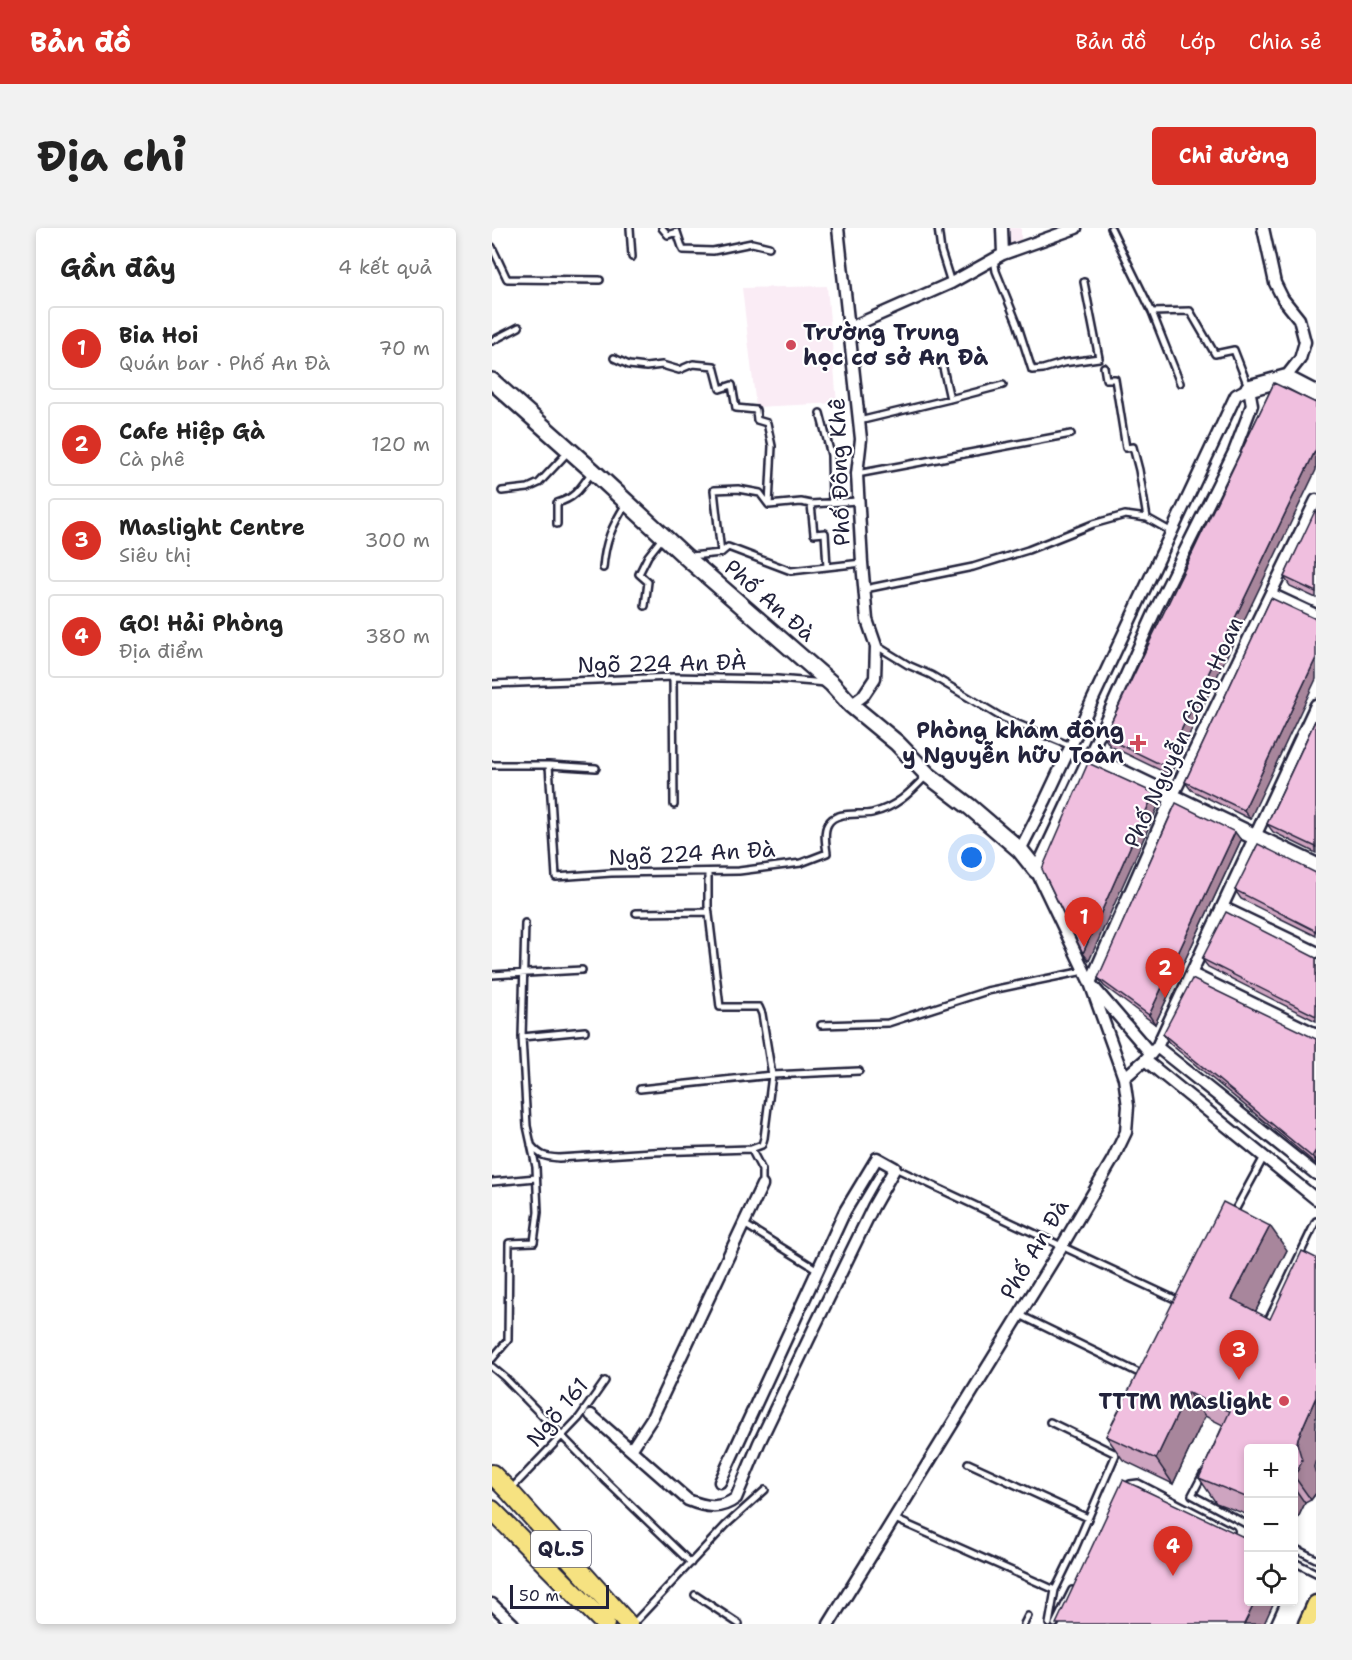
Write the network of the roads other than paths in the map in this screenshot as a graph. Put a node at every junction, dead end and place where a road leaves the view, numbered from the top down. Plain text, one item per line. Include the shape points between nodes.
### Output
1 (630, 228) edge
2 (662, 228) edge
3 (838, 228) edge
4 (938, 228) edge
5 (1002, 228) edge
6 (1076, 228) edge
7 (1111, 228) edge
8 (1263, 228) edge
9 (492, 247) edge
10 (769, 247) dead end
11 (632, 257) dead end
12 (998, 257) junction
13 (600, 280) dead end
14 (1084, 282) dead end
15 (951, 283) junction
16 (1152, 312) junction
17 (519, 327) dead end
18 (849, 328) junction
19 (492, 341) edge
20 (614, 357) dead end
21 (941, 359) dead end
22 (1104, 367) dead end
23 (1285, 378) junction
24 (492, 381) edge
25 (1180, 383) dead end
26 (1003, 385) dead end
27 (1249, 388) junction
28 (1316, 394) edge
29 (950, 399) junction
30 (820, 413) dead end
31 (859, 421) junction
32 (1071, 434) dead end
33 (570, 450) junction
34 (593, 471) junction
35 (857, 474) junction
36 (502, 491) dead end
37 (858, 501) junction
38 (627, 502) junction
39 (832, 503) junction
40 (811, 504) junction
41 (1315, 504) edge
42 (769, 505) junction
43 (1147, 518) junction
44 (557, 524) dead end
45 (1172, 532) junction
46 (664, 536) junction
47 (721, 553) junction
48 (686, 557) junction
49 (862, 563) junction
50 (827, 567) junction
51 (603, 568) dead end
52 (865, 589) junction
53 (1271, 594) junction
54 (645, 606) dead end
55 (1316, 615) edge
56 (876, 645) junction
57 (673, 677) junction
58 (492, 684) edge
59 (832, 684) junction
60 (851, 705) junction
61 (1316, 705) edge
62 (1071, 746) junction
63 (1089, 757) junction
64 (492, 765) edge
65 (549, 765) junction
66 (596, 768) dead end
67 (928, 775) junction
68 (1172, 797) junction
69 (674, 805) dead end
70 (1255, 837) junction
71 (1020, 850) junction
72 (1316, 866) edge
73 (1036, 870) junction
74 (708, 872) junction
75 (1222, 907) junction
76 (709, 912) junction
77 (636, 913) dead end
78 (525, 923) dead end
79 (1316, 952) edge
80 (582, 970) dead end
81 (1084, 971) junction
82 (525, 972) junction
83 (1192, 974) junction
84 (492, 975) edge
85 (1090, 983) junction
86 (822, 1025) dead end
87 (585, 1031) dead end
88 (1316, 1034) edge
89 (522, 1037) junction
90 (1151, 1054) junction
91 (859, 1071) dead end
92 (772, 1075) junction
93 (1124, 1078) junction
94 (640, 1089) dead end
95 (531, 1144) junction
96 (751, 1149) junction
97 (1264, 1157) junction
98 (896, 1168) junction
99 (1316, 1174) edge
100 (536, 1178) junction
101 (492, 1182) edge
102 (762, 1185) joint
103 (1316, 1200) edge
104 (1316, 1221) edge
105 (744, 1224) junction
106 (1227, 1224) edge
107 (1062, 1246) junction
108 (1298, 1257) junction
109 (1306, 1262) edge
110 (818, 1270) junction
111 (1186, 1304) edge
112 (1020, 1316) junction
113 (1263, 1332) edge
114 (492, 1359) edge
115 (492, 1367) edge
116 (1149, 1377) edge
117 (605, 1381) dead end
118 (591, 1415) dead end
119 (1050, 1422) dead end
120 (562, 1436) junction
121 (1121, 1443) edge
122 (631, 1450) junction
123 (1116, 1454) junction
124 (968, 1463) dead end
125 (1207, 1466) edge
126 (492, 1474) edge
127 (720, 1482) dead end
128 (765, 1490) dead end
129 (509, 1491) junction
130 (1120, 1494) edge
131 (492, 1510) edge
132 (1088, 1518) junction
133 (895, 1519) junction
134 (1244, 1522) edge
135 (1238, 1534) edge
136 (1298, 1550) edge
137 (1316, 1559) edge
138 (691, 1563) junction
139 (1298, 1565) edge
140 (1316, 1573) edge
141 (1073, 1588) edge
142 (1055, 1590) junction
143 (695, 1595) dead end
144 (492, 1604) edge
145 (1316, 1604) edge
146 (1274, 1606) edge
147 (1028, 1617) dead end
148 (513, 1624) edge
149 (605, 1624) edge
150 (628, 1624) edge
151 (633, 1624) edge
152 (739, 1624) edge
153 (829, 1624) edge
154 (1024, 1624) edge
155 (1049, 1624) edge
156 (1055, 1624) edge
157 (1266, 1624) edge
158 (1307, 1624) edge

1 - 11 lane
2 - 10 lane via 668,236 677,232 683,250 713,251 752,243
3 - 18 street, Phố Đông Khê
4 - 15 lane
5 - 12 street
6 - 12 street
7 - 16 lane
8 - 23 street via 1275,283 1299,319 1305,342 1300,359
9 - 13 lane via 507,279
12 - 14 lane via 996,271 1032,370 1099,358
12 - 15 street
15 - 18 street
16 - 25 lane
16 - 27 lane via 1190,311 1215,354 1234,350
17 - 19 lane
18 - 31 street, Phố Đông Khê
20 - 42 lane via 629,364 679,370 693,364 714,366 720,389 732,386 736,408 756,410 757,420 767,423 772,446
21 - 29 lane
22 - 43 lane via 1106,379 1115,379 1126,448 1133,447
23 - 27 street
23 - 28 street
24 - 33 street, Phố An Đà
26 - 29 lane
27 - 45 street via 1236,395
27 - 63 street via 1252,405 1234,452 1156,609
29 - 31 lane
30 - 39 lane via 831,455
31 - 35 street, Phố Đông Khê
32 - 35 lane
33 - 34 street, Phố An Đà
33 - 36 lane via 533,487
34 - 38 street, Phố An Đà
34 - 44 lane via 573,496 557,503
35 - 37 street, Phố Đông Khê
37 - 39 lane
37 - 49 street, Phố Đông Khê
38 - 46 street, Phố An Đà
38 - 51 lane via 608,539
39 - 40 lane
40 - 42 lane
40 - 50 lane via 814,534 825,533
41 - 53 street, Phố Nguyễn Công Hoan
42 - 47 lane via 760,492 714,490
43 - 45 lane
43 - 52 lane via 1125,515 973,567
45 - 62 street
46 - 48 street, Phố An Đà
46 - 54 lane via 639,574 648,582
47 - 48 lane
47 - 50 lane via 728,547 791,570
48 - 59 street, Phố An Đà
49 - 50 lane
49 - 52 street, Phố Đông Khê
52 - 56 street, Phố Đông Khê via 867,620
53 - 55 street
53 - 68 street, Phố Nguyễn Công Hoan
56 - 60 street, Phố Đông Khê via 875,678 864,696
56 - 62 lane via 1001,717
57 - 58 lane, Ngõ 224 An ĐÀ
57 - 59 lane, Ngõ 224 An ĐÀ
57 - 69 lane
59 - 60 street, Phố An Đà
60 - 67 street, Phố An Đà
61 - 70 street
62 - 71 street
63 - 68 street
63 - 73 street
64 - 65 lane
65 - 66 lane
65 - 74 lane, Ngõ 224 An Đà via 556,877
67 - 71 street, Phố An Đà
67 - 74 lane, Ngõ 224 An Đà via 905,798 881,810 832,820 826,832 827,853 801,863
68 - 70 street
68 - 85 street, Phố Nguyễn Công Hoan
70 - 72 street
70 - 75 street
71 - 73 street, Phố An Đà
73 - 81 street, Phố An Đà
74 - 76 lane
75 - 79 street
75 - 83 street
76 - 77 lane
76 - 92 lane via 720,1007 759,1007
78 - 82 lane
80 - 82 lane
81 - 85 street, Phố An Đà
81 - 86 lane via 987,991 888,1023
82 - 84 lane
82 - 89 lane
83 - 88 street
83 - 90 street
85 - 90 street
85 - 93 street, Phố An Đà
87 - 89 lane
89 - 95 lane
90 - 93 street
90 - 97 street
90 - 99 street
91 - 92 lane
92 - 94 lane
92 - 96 lane via 764,1138 762,1145
93 - 107 street, Phố An Đà via 1126,1132
95 - 96 lane via 546,1157 559,1158
95 - 100 lane
96 - 102 lane via 762,1170
97 - 103 street
97 - 106 lane
98 - 107 lane
98 - 110 street via 877,1158 845,1211
98 - 122 street via 815,1326 736,1498 715,1507 688,1500
100 - 101 lane
100 - 114 lane via 538,1212 534,1242 509,1243 508,1340
102 - 105 street
104 - 108 lane
105 - 110 lane
105 - 122 street via 652,1418
107 - 111 lane
107 - 112 street, Phố An Đà
108 - 109 lane
108 - 113 lane
110 - 127 street
112 - 116 lane
112 - 133 street, Phố An Đà
115 - 120 lane
117 - 120 lane, Ngõ 161
118 - 122 street
119 - 123 lane
120 - 129 lane, Ngõ 161
120 - 138 lane
121 - 123 lane
123 - 132 lane
124 - 132 lane
125 - 134 lane via 1192,1496
126 - 129 highway, QL.5
128 - 138 lane
129 - 150 highway, QL.5
130 - 135 lane via 1133,1483
131 - 149 highway, QL.5
132 - 142 lane
133 - 142 lane
133 - 153 street, Phố An Đà
136 - 137 lane
138 - 151 lane
139 - 140 lane
141 - 156 lane
142 - 155 lane
143 - 152 lane
144 - 148 street
145 - 158 main road
146 - 157 lane
147 - 154 lane

